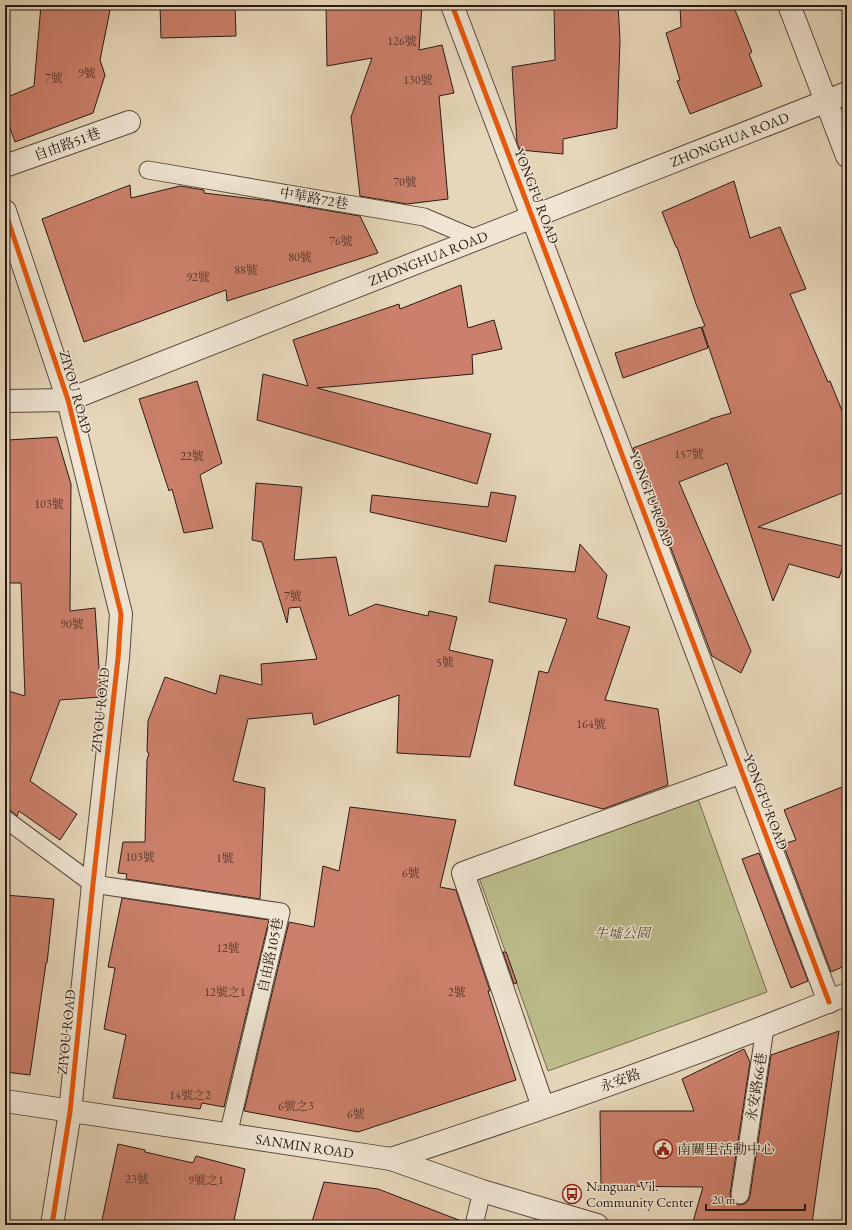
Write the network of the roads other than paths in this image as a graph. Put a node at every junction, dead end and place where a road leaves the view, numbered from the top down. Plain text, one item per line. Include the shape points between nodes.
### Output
1 (452, 5) edge
2 (789, 5) edge
3 (847, 93) edge
4 (826, 101) junction
5 (128, 122) dead end
6 (847, 156) edge
7 (5, 166) edge
8 (148, 170) dead end
9 (5, 211) edge
10 (532, 217) junction
11 (476, 239) junction
12 (68, 400) junction
13 (5, 401) edge
14 (742, 772) junction
15 (5, 819) edge
16 (93, 884) junction
17 (838, 998) edge
18 (765, 1028) junction
19 (5, 1101) edge
20 (544, 1108) junction
21 (70, 1112) junction
22 (228, 1135) junction
23 (391, 1159) junction
24 (482, 1191) junction
25 (740, 1195) dead end
26 (52, 1225) edge
27 (474, 1225) edge
28 (597, 1225) edge

1 - 10 street, YONGFU ROAD
2 - 4 street
3 - 4 street, ZHONGHUA ROAD
4 - 6 street
4 - 10 street, ZHONGHUA ROAD
5 - 7 street, 自由路51巷
8 - 11 lane, 中華路72巷 via 424,217
9 - 12 street, ZIYOU ROAD
10 - 11 street, ZHONGHUA ROAD
10 - 14 street, YONGFU ROAD
11 - 12 street, ZHONGHUA ROAD
12 - 13 street, ZHONGHUA ROAD
12 - 16 street, ZIYOU ROAD via 121,614
14 - 17 street, YONGFU ROAD
14 - 20 street via 463,873
15 - 16 lane
16 - 21 street, ZIYOU ROAD
16 - 22 lane, 自由路105巷 via 281,912
17 - 18 street, 永安路
18 - 20 street, 永安路
18 - 25 lane, 永安路66巷
19 - 21 street, SANMIN ROAD
20 - 23 street, 永安路
21 - 22 street, SANMIN ROAD
21 - 26 street, ZIYOU ROAD
22 - 23 street, SANMIN ROAD
23 - 24 street, SANMIN ROAD
24 - 27 lane
24 - 28 street, SANMIN ROAD

